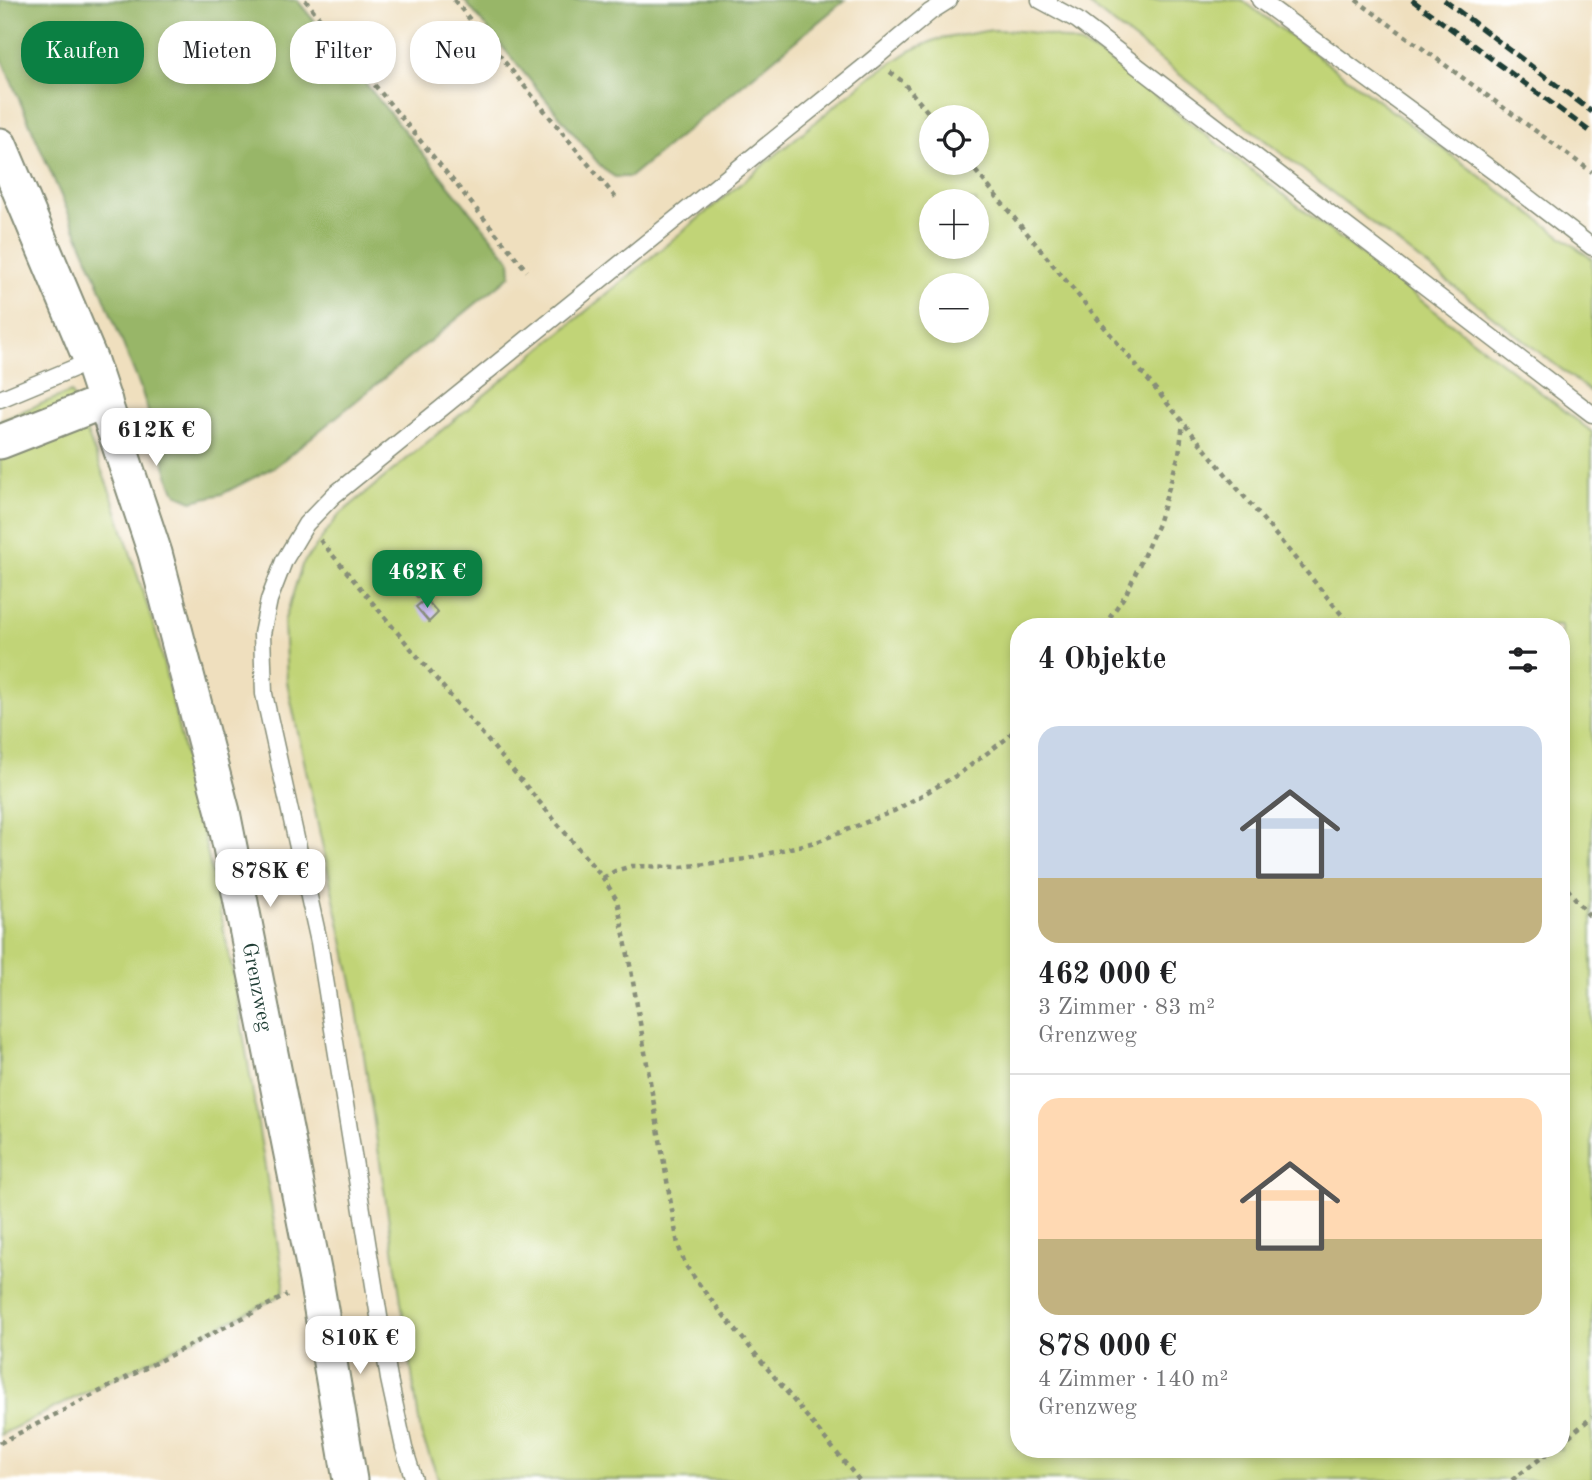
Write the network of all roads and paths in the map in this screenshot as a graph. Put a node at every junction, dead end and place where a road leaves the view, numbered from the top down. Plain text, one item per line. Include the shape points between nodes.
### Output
1 (306, 0) edge
2 (454, 0) edge
3 (949, 0) edge
4 (1040, 0) edge
5 (1260, 0) edge
6 (1356, 0) edge
7 (869, 63) junction
8 (922, 105) edge
9 (0, 145) edge
10 (1592, 173) edge
11 (979, 175) edge
12 (616, 198) dead end
13 (1592, 247) edge
14 (527, 271) dead end
15 (98, 381) junction
16 (0, 398) edge
17 (1592, 414) edge
18 (1183, 422) junction
19 (0, 442) edge
20 (306, 524) junction
21 (1110, 618) edge
22 (1344, 618) edge
23 (1010, 735) edge
24 (603, 878) junction
25 (1570, 892) edge
26 (1592, 919) edge
27 (316, 1280) junction
28 (1592, 1417) edge
29 (1570, 1435) edge
30 (0, 1443) edge
31 (1541, 1458) edge
32 (350, 1480) edge
33 (414, 1480) edge
34 (859, 1480) edge
35 (1513, 1480) edge

1 - 14 path
2 - 12 path
3 - 7 lane
4 - 17 lane via 1077,20
5 - 13 lane
6 - 10 path
7 - 8 path via 902,81
7 - 20 lane via 334,495
9 - 15 street, Grenzweg
11 - 18 path
15 - 16 lane
15 - 19 street
15 - 27 street, Grenzweg via 155,553 223,812
18 - 21 path via 1179,454 1158,524 1126,594
18 - 22 path
20 - 24 path
20 - 33 lane via 284,561 269,600 262,634 264,694 319,942 389,1379
23 - 24 path via 959,774 894,811 819,841 746,859 681,867 632,866
24 - 34 path via 617,900 678,1245 686,1266
25 - 26 path
27 - 30 path
27 - 32 street, Grenzweg
28 - 29 path
31 - 35 path

